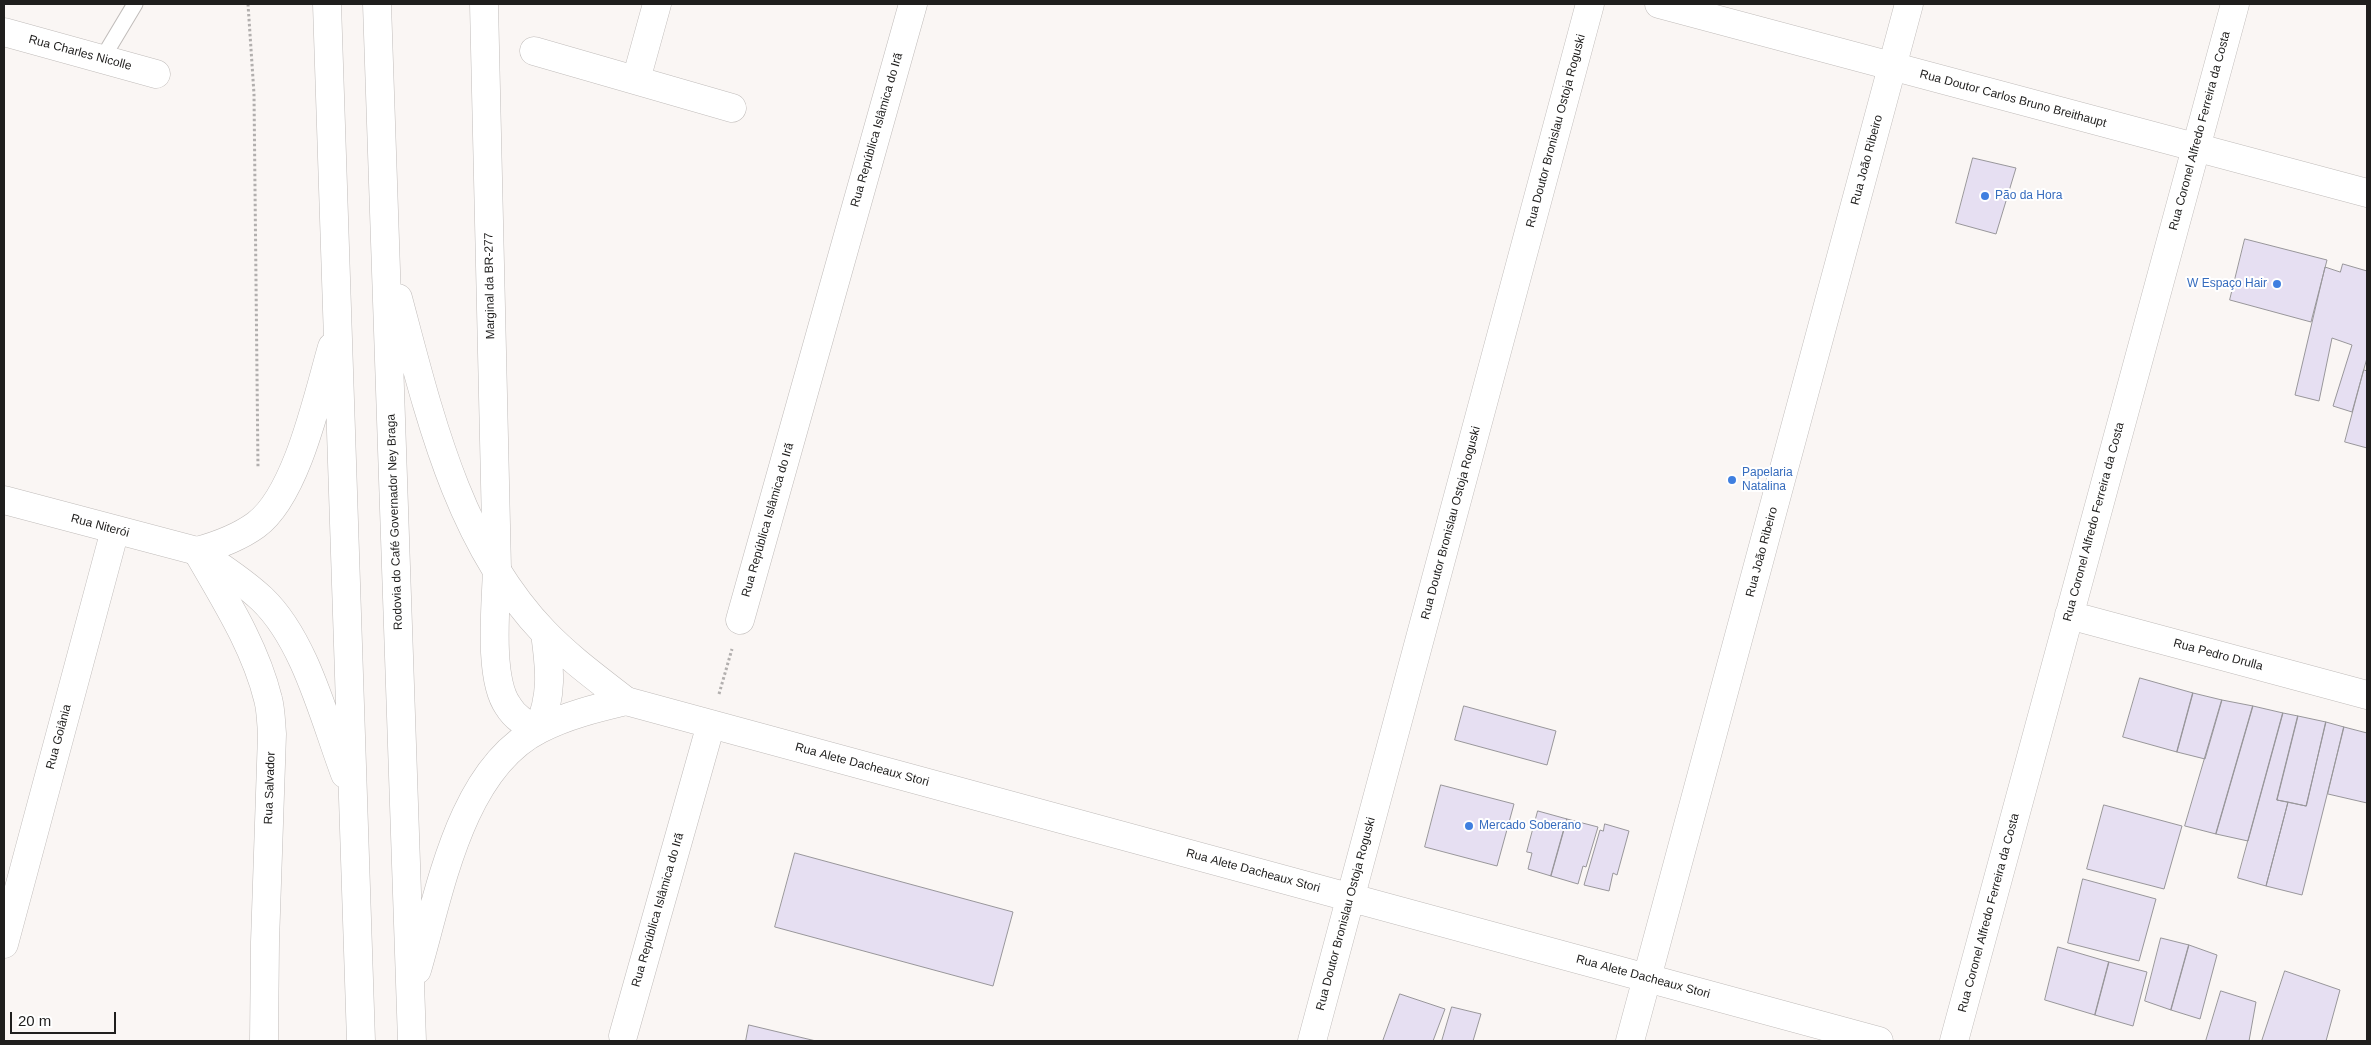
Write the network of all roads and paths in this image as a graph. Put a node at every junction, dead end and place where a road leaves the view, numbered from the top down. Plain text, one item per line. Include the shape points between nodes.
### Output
1 (136, 4) edge
2 (248, 4) edge
3 (327, 4) edge
4 (378, 4) edge
5 (484, 4) edge
6 (657, 4) edge
7 (913, 4) edge
8 (1590, 4) edge
9 (1659, 4) edge
10 (1909, 4) edge
11 (2235, 4) edge
12 (4, 32) edge
13 (534, 52) dead end
14 (102, 59) junction
15 (1892, 67) junction
16 (156, 74) dead end
17 (636, 80) junction
18 (732, 108) dead end
19 (2195, 147) junction
20 (2367, 193) edge
21 (386, 252) junction
22 (339, 324) junction
23 (258, 475) dead end
24 (4, 500) edge
25 (115, 530) junction
26 (197, 551) junction
27 (496, 569) junction
28 (2069, 615) junction
29 (740, 620) joint
30 (545, 633) junction
31 (2367, 695) edge
32 (626, 701) junction
33 (711, 724) junction
34 (538, 730) junction
35 (353, 797) junction
36 (1351, 898) junction
37 (4, 944) edge
38 (1648, 978) junction
39 (410, 993) junction
40 (623, 1036) dead end
41 (264, 1041) edge
42 (361, 1041) edge
43 (412, 1041) edge
44 (1312, 1041) edge
45 (1630, 1041) edge
46 (1879, 1041) edge
47 (1954, 1041) edge

1 - 14 lane
2 - 23 path via 254,94
3 - 22 main road
4 - 21 main road, Rodovia do Café Governador Ney Braga
5 - 27 main road, Marginal da BR-277
6 - 17 main road
7 - 29 main road, Rua República Islâmica do Irã
8 - 36 main road, Rua Doutor Bronislau Ostoja Roguski
9 - 15 main road, Rua Doutor Carlos Bruno Breithaupt
10 - 15 main road, Rua João Ribeiro
11 - 19 main road, Rua Coronel Alfredo Ferreira da Costa
12 - 14 main road, Rua Charles Nicolle
13 - 17 main road
14 - 16 main road, Rua Charles Nicolle
15 - 19 main road, Rua Doutor Carlos Bruno Breithaupt
15 - 38 main road, Rua João Ribeiro
17 - 18 main road
19 - 20 main road, Rua Doutor Carlos Bruno Breithaupt
19 - 28 main road, Rua Coronel Alfredo Ferreira da Costa
21 - 27 main road via 428,410 448,469
21 - 39 main road, Rodovia do Café Governador Ney Braga
22 - 26 main road via 298,461 281,495 258,524 228,542
22 - 35 main road
24 - 25 main road, Rua Niterói
25 - 26 main road, Rua Niterói
25 - 37 main road, Rua Goiânia
26 - 35 main road via 263,600 288,630 305,665
26 - 41 main road, Rua Salvador via 256,660 268,700 272,734
27 - 30 main road
27 - 34 main road, Marginal da BR-277 via 496,672 499,690 519,720
28 - 31 main road, Rua Pedro Drulla
28 - 47 main road, Rua Coronel Alfredo Ferreira da Costa
29 - 33 path
30 - 32 main road
30 - 34 main road via 550,693
32 - 33 main road, Rua Alete Dacheaux Stori
32 - 34 main road via 567,717
33 - 36 main road, Rua Alete Dacheaux Stori
33 - 40 main road, Rua República Islâmica do Irã
34 - 39 main road via 506,754 484,780 468,808 455,840
35 - 42 main road
36 - 38 main road, Rua Alete Dacheaux Stori
36 - 44 main road, Rua Doutor Bronislau Ostoja Roguski
38 - 45 main road, Rua João Ribeiro
38 - 46 main road, Rua Alete Dacheaux Stori
39 - 43 main road, Rodovia do Café Governador Ney Braga

